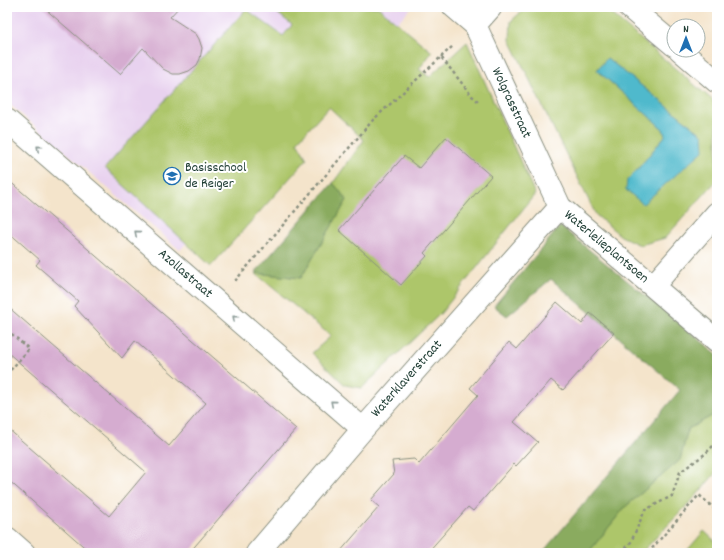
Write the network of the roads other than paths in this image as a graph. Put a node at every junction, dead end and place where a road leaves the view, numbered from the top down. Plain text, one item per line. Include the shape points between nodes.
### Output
1 (454, 7) edge
2 (491, 7) edge
3 (629, 7) edge
4 (475, 25) junction
5 (666, 38) edge
6 (689, 58) edge
7 (717, 82) edge
8 (7, 120) edge
9 (560, 207) junction
10 (717, 213) edge
11 (653, 286) junction
12 (717, 341) edge
13 (362, 429) junction
14 (7, 538) edge
15 (24, 553) edge
16 (257, 553) edge

1 - 4 street, Wolgrasstraat
2 - 4 street
3 - 5 street
4 - 9 street, Wolgrasstraat
6 - 7 street
13 -> 8 street, Azollastraat
9 - 11 street, Waterlelieplantsoen
9 - 13 street, Waterklaverstraat
10 - 11 street, Waterlelieplantsoen
11 - 12 street, Waterlelieplantsoen
13 - 16 street, Waterklaverstraat
14 - 15 street

